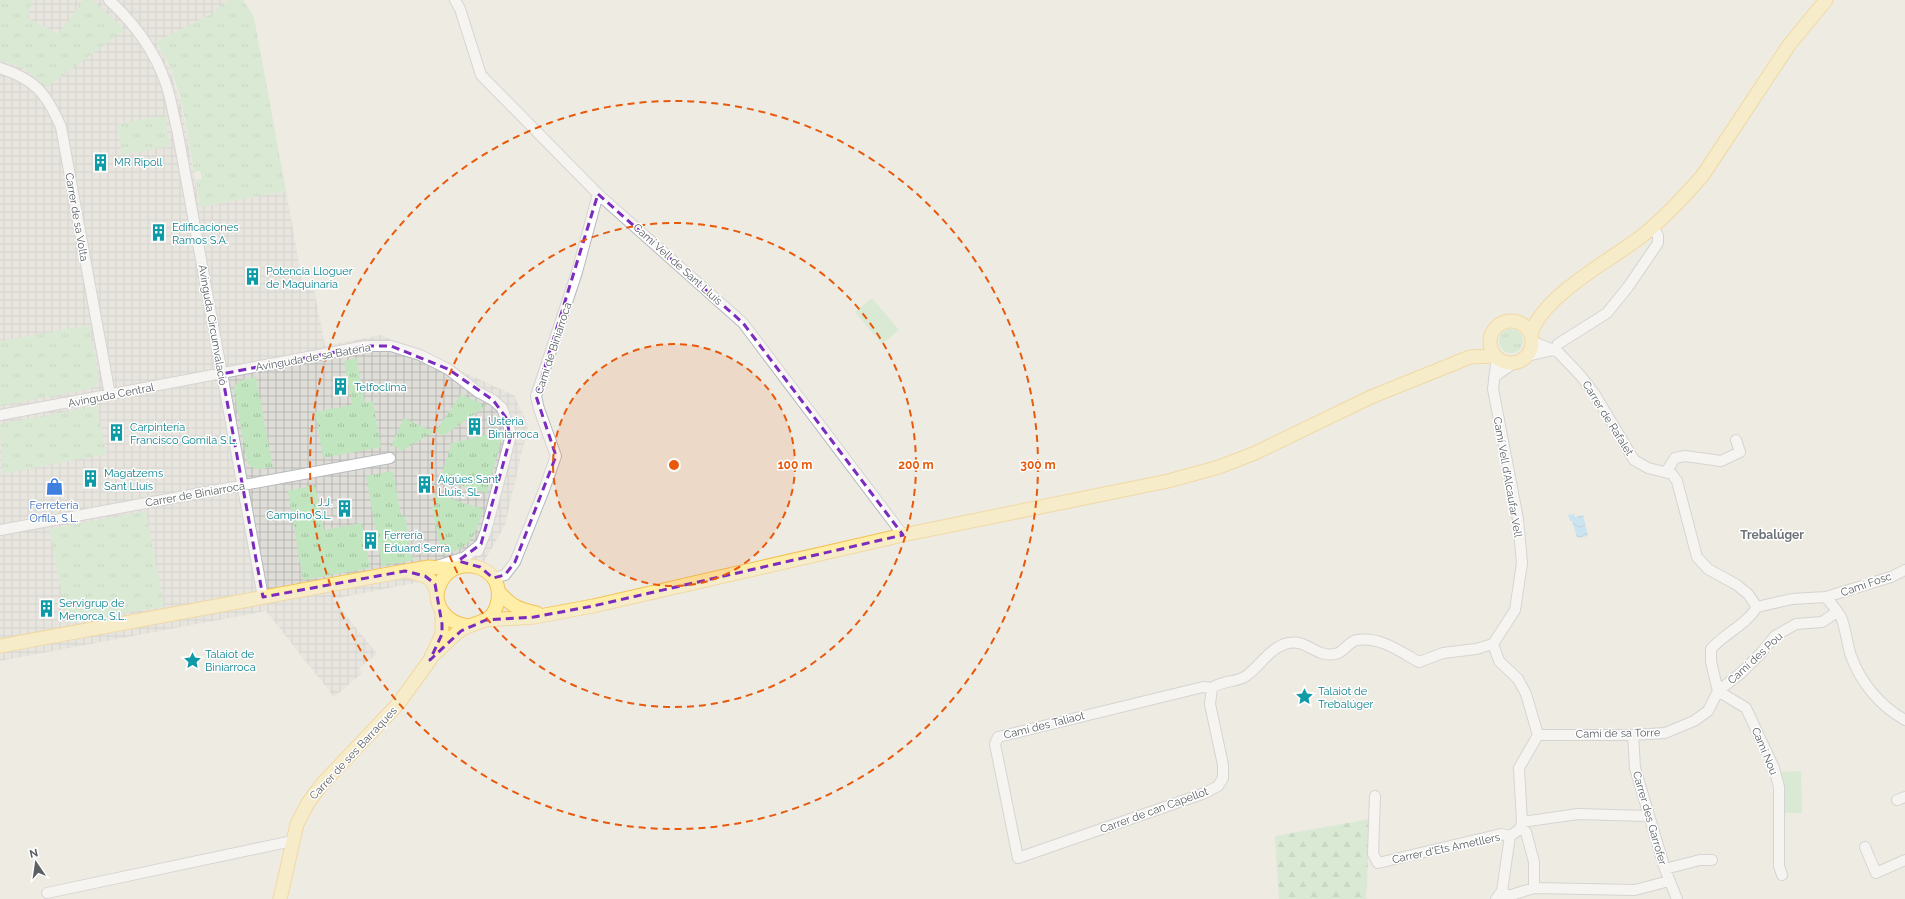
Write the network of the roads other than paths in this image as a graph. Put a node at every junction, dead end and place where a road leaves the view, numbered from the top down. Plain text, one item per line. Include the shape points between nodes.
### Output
1 (108, 0) edge
2 (455, 0) edge
3 (1826, 0) edge
4 (0, 68) edge
5 (598, 194) junction
6 (1653, 227) junction
7 (1541, 314) junction
8 (1519, 323) junction
9 (1491, 336) junction
10 (1532, 337) junction
11 (1555, 350) junction
12 (1496, 356) junction
13 (1527, 356) junction
14 (1470, 357) junction
15 (1514, 363) junction
16 (222, 374) junction
17 (1493, 379) junction
18 (110, 395) junction
19 (0, 415) edge
20 (1736, 440) dead end
21 (390, 458) dead end
22 (1666, 472) junction
23 (242, 486) junction
24 (0, 530) edge
25 (903, 535) junction
26 (480, 548) junction
27 (473, 566) junction
28 (429, 568) junction
29 (453, 569) junction
30 (1905, 570) edge
31 (405, 571) junction
32 (493, 578) junction
33 (498, 591) junction
34 (437, 594) junction
35 (263, 597) junction
36 (1826, 597) junction
37 (1757, 607) junction
38 (442, 611) junction
39 (1837, 612) junction
40 (547, 614) junction
41 (486, 620) junction
42 (468, 626) junction
43 (1493, 644) junction
44 (0, 646) edge
45 (430, 660) junction
46 (1212, 688) junction
47 (1718, 691) junction
48 (1905, 720) edge
49 (1538, 735) junction
50 (1633, 735) junction
51 (1375, 796) dead end
52 (1648, 816) junction
53 (1521, 826) junction
54 (1510, 836) junction
55 (292, 841) junction
56 (1865, 847) dead end
57 (1018, 858) joint
58 (1712, 860) dead end
59 (1905, 860) edge
60 (1665, 869) junction
61 (1782, 875) dead end
62 (1669, 881) junction
63 (1534, 888) junction
64 (47, 893) dead end
65 (1499, 895) edge
66 (280, 899) edge
67 (1677, 899) edge

1 - 16 street, Avinguda Circumvalació via 128,17 152,52 166,84 177,129
2 - 5 street, Camí Vell de Sant Lluís via 481,75
3 - 6 main road via 1789,45 1703,175
4 - 18 street, Carrer de sa Volta via 18,74 36,86 51,104 61,127
5 - 25 street, Camí Vell de Sant Lluís via 743,323
5 - 32 street, Camí de Biniarroca via 577,272 536,396 556,456 515,562 505,575
6 - 7 main road via 1576,283
6 - 11 street via 1658,242 1616,304 1601,319 1558,344
7 - 8 main road
7 - 10 main road
8 - 9 main road via 1502,323
8 - 10 main road via 1528,329
9 - 12 main road via 1491,346
9 - 14 main road via 1484,347
10 - 11 street via 1536,343
10 - 13 main road via 1532,345
11 - 13 street
11 - 22 street, Carrer de Rafalet via 1576,370 1594,393 1634,460 1648,468
12 - 14 main road
12 - 15 main road via 1508,363
12 - 17 street, Camí Vell d'Alcaufar Vell
13 - 15 main road
14 - 25 main road via 1371,397 1327,420 1219,467 1168,481
15 - 17 street
16 - 18 street, Avinguda Central
16 - 23 street, Avinguda Circumvalació
16 - 26 street, Avinguda de sa Bateria via 366,346 391,346 420,355 448,369 502,408 510,430 508,446
17 - 43 street, Camí Vell d'Alcaufar Vell via 1501,436 1518,519 1522,562 1515,610
18 - 19 street, Avinguda Central
20 - 22 street via 1740,452 1721,461 1685,456 1675,458
21 - 23 street, Carrer de Biniarroca
22 - 37 street via 1672,474 1677,481 1697,557 1708,569 1748,594
23 - 24 street, Carrer de Biniarroca
23 - 35 street, Avinguda Circumvalació
25 - 40 main road via 594,606
26 - 27 street
26 - 28 street via 465,557
27 - 29 main road
27 - 32 main road
28 - 29 main road
28 - 31 main road
29 - 34 main road via 445,576
30 - 36 street, Camí Fosc via 1891,577
31 - 34 main road via 431,579
31 - 35 main road
32 - 33 main road
33 - 40 main road via 512,605
33 - 41 main road via 496,607
34 - 38 main road
35 - 44 main road
36 - 37 street via 1792,599
36 - 39 street
37 - 47 street via 1750,618 1719,640 1711,649 1711,662
38 - 42 main road via 453,622
38 - 45 main road via 442,634
39 - 47 street, Camí des Pou via 1822,622 1796,624 1775,636 1741,673
39 - 48 street via 1841,617 1857,670 1871,692 1891,712
40 - 41 main road
41 - 42 main road
42 - 45 main road
43 - 46 street via 1476,649 1443,652 1419,662 1375,640 1356,640 1335,654 1321,654 1301,643 1288,643 1274,650 1245,677 1218,683
43 - 49 street via 1499,661 1518,679 1526,694
45 - 55 main road, Carrer de ses Barraques via 398,704 322,784 308,803
46 - 57 street, Carrer de can Capellot via 1210,704 1223,765 1223,778 1218,786
46 - 57 street, Camí des Taliaot via 1204,687 998,737 995,744
47 - 50 street, Camí de sa Torre via 1708,711 1694,721 1665,733
47 - 61 street, Camí Nou via 1746,708 1774,768 1779,788 1779,866
49 - 50 street, Camí de sa Torre
49 - 53 street via 1519,768
50 - 52 street, Carrer des Garrofer via 1635,768
51 - 54 street, Carrer d'Ets Ametllers via 1373,854 1378,863 1501,834
52 - 53 street via 1578,814
52 - 60 street, Carrer des Garrofer
53 - 54 street
53 - 63 street via 1526,832 1534,862
54 - 65 street
55 - 64 street
55 - 66 main road, Carrer de ses Barraques
56 - 59 street via 1876,873
58 - 60 street via 1700,860
60 - 62 street, Carrer des Garrofer
62 - 63 street via 1635,890
62 - 67 street, Carrer des Garrofer
63 - 65 street via 1508,896

